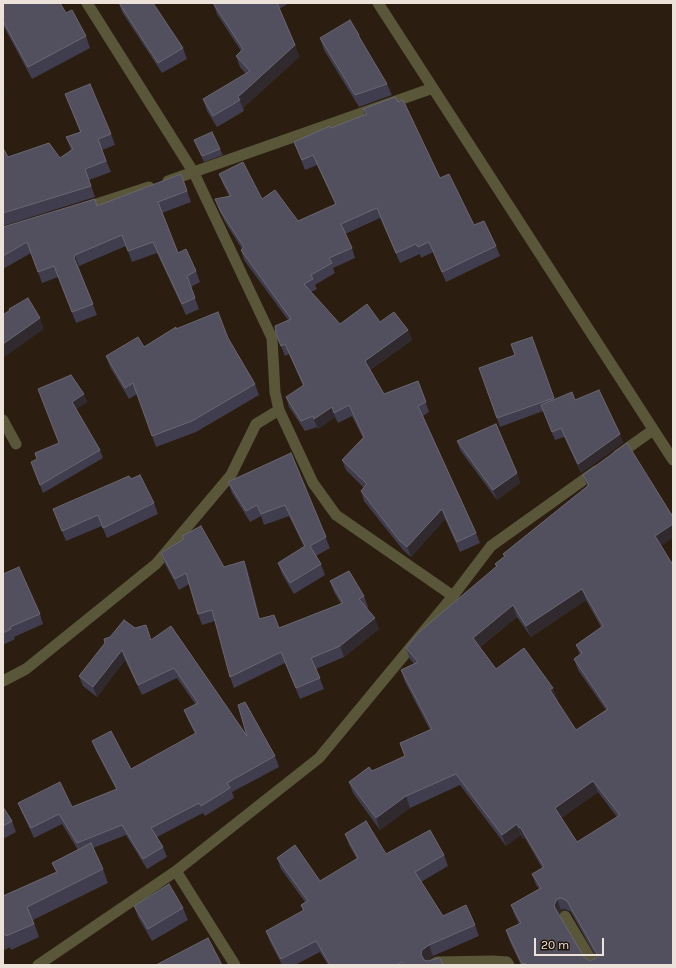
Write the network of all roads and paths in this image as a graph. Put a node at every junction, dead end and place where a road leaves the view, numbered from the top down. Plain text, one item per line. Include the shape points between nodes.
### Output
1 (87, 3) edge
2 (378, 3) edge
3 (433, 88) junction
4 (194, 173) junction
5 (76, 210) edge
6 (279, 410) junction
7 (3, 420) edge
8 (654, 430) junction
9 (16, 444) dead end
10 (673, 460) edge
11 (453, 596) junction
12 (3, 682) edge
13 (176, 871) junction
14 (565, 916) dead end
15 (38, 965) edge
16 (235, 965) edge
17 (432, 965) edge
18 (509, 965) edge
19 (594, 965) edge

1 - 4 street
2 - 3 street
3 - 4 street
3 - 8 street
4 - 5 street
4 - 6 street via 272,338 275,392
6 - 11 street via 313,483 336,515
6 - 12 street via 256,424 231,475 156,564 26,668
7 - 9 street
8 - 10 street
8 - 11 street via 491,546
11 - 13 street via 319,758
13 - 15 street
13 - 16 street
14 - 19 street
17 - 18 street via 438,962 492,961 507,962

